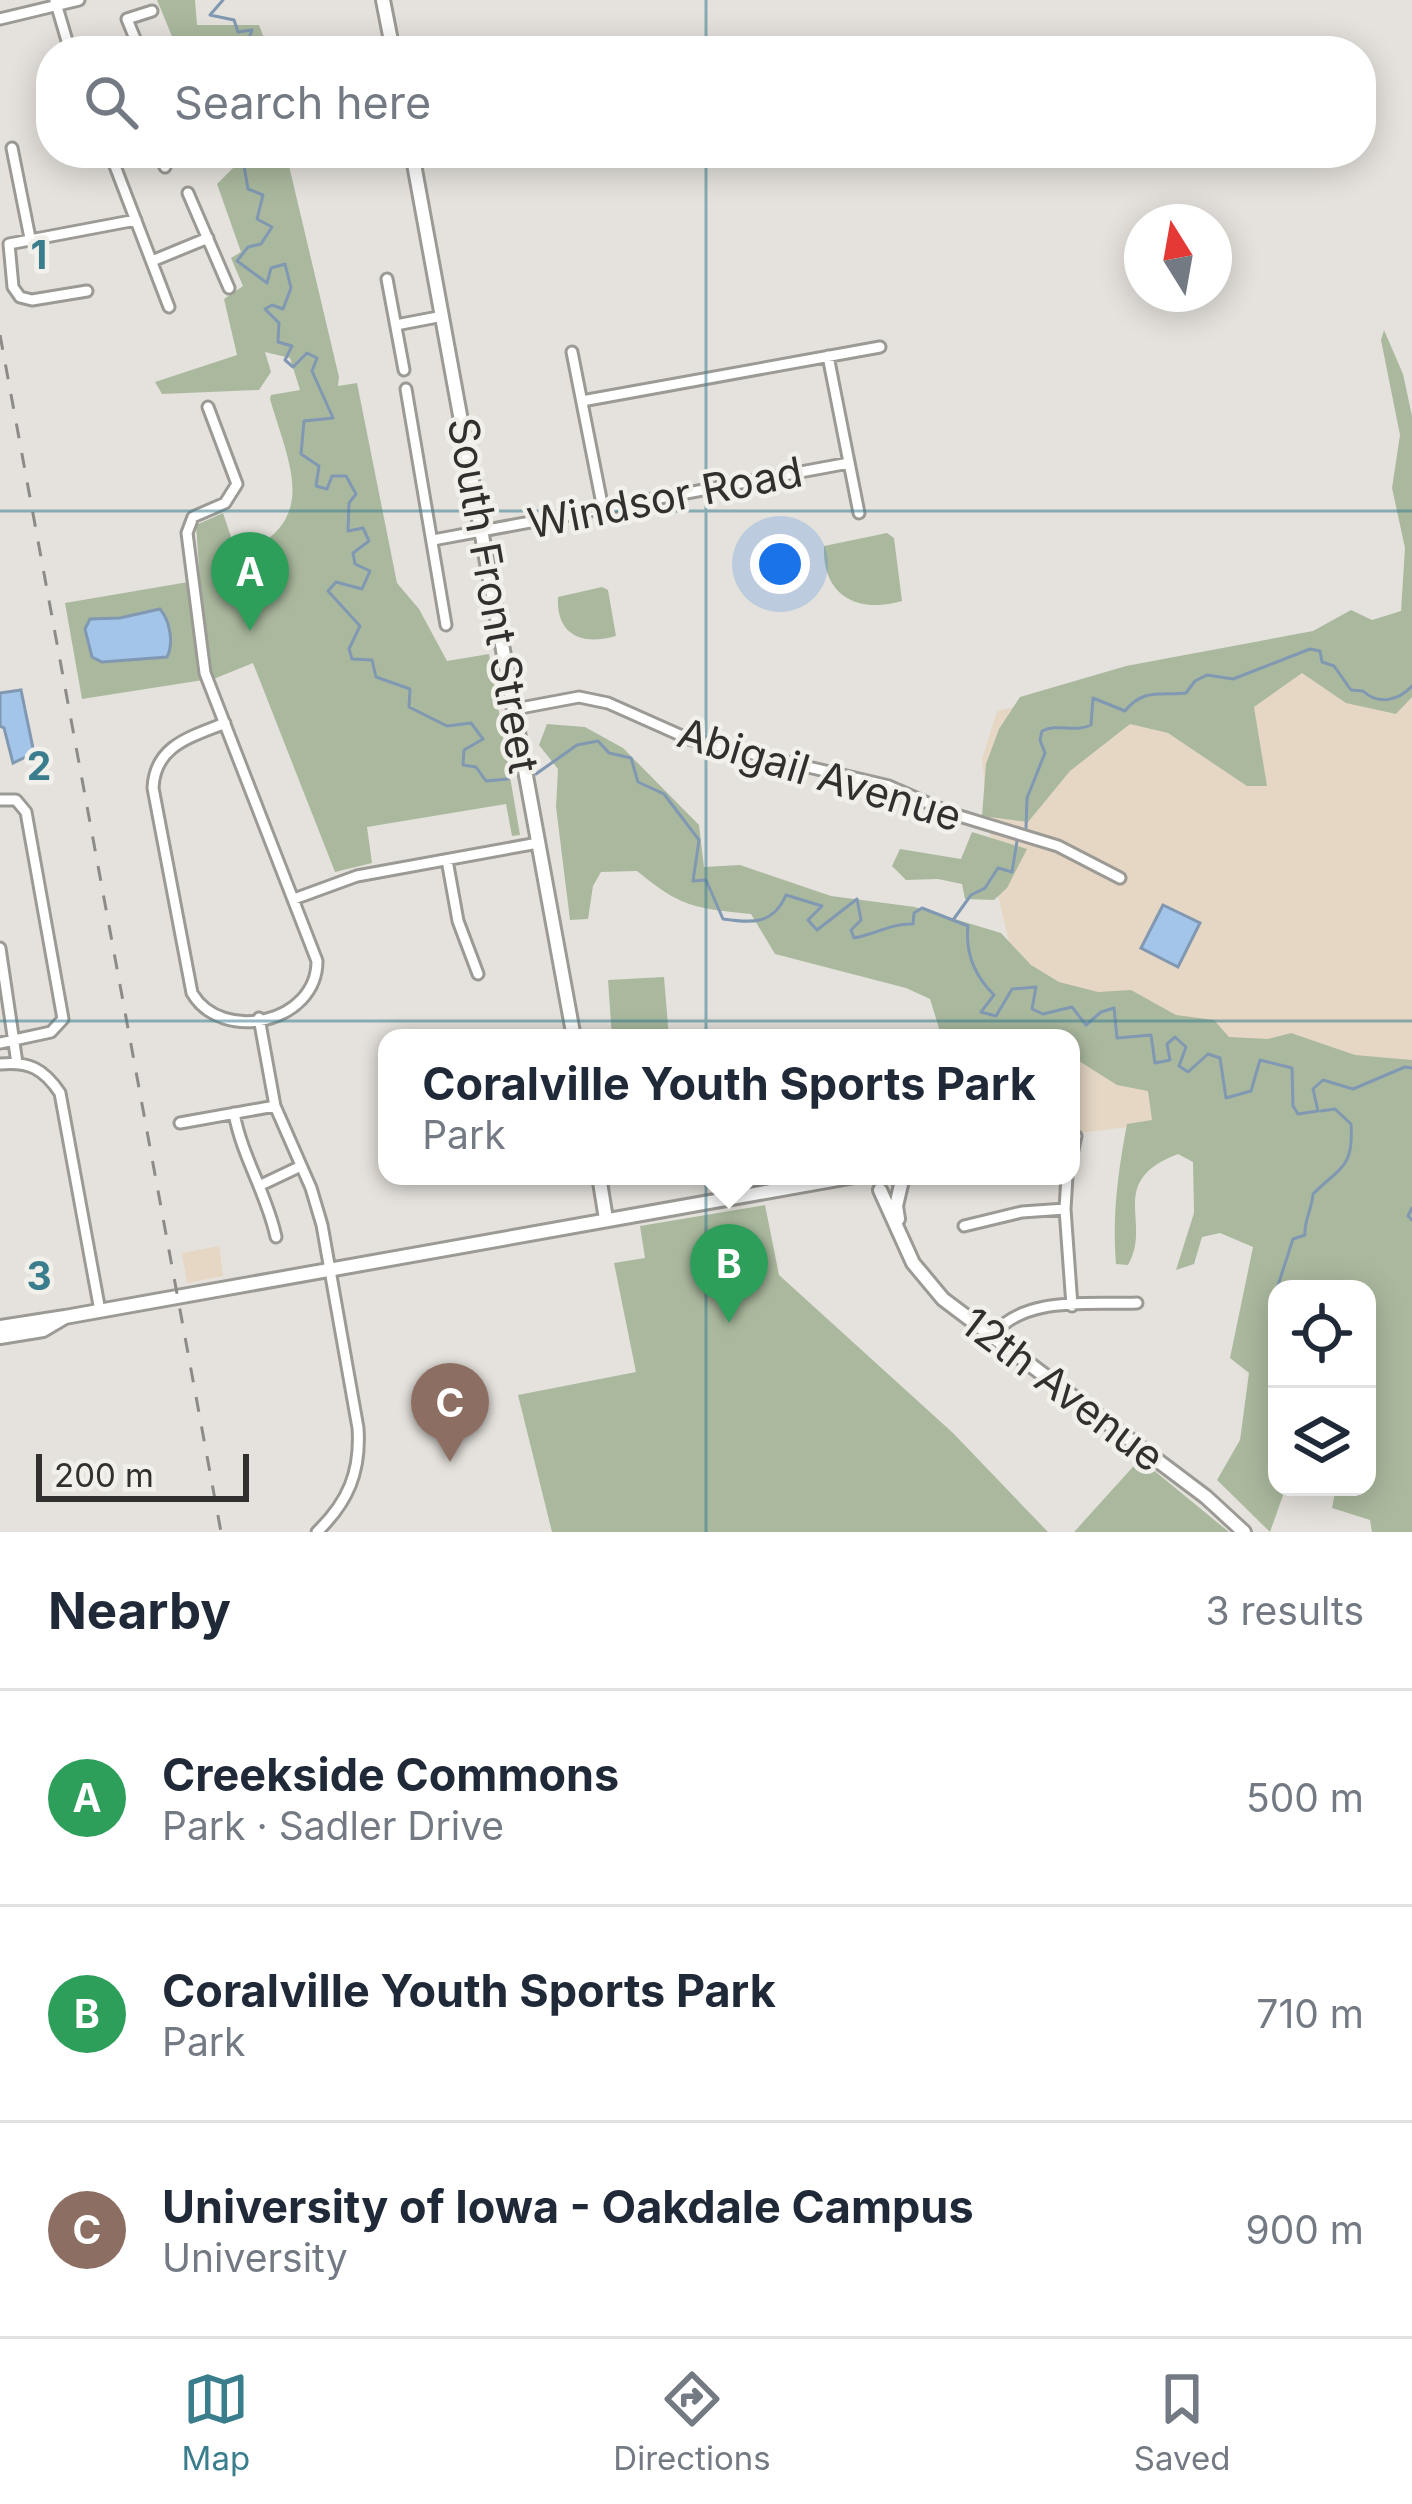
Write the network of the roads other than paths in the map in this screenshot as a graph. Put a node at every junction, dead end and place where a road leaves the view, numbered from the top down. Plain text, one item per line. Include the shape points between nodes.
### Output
1 (79, 0) edge
2 (383, 0) edge
3 (56, 4) edge
4 (152, 11) dead end
5 (0, 19) edge
6 (66, 36) edge
7 (134, 36) edge
8 (390, 36) edge
9 (12, 148) dead end
10 (116, 168) edge
11 (415, 168) edge
12 (188, 193) dead end
13 (136, 220) junction
14 (30, 238) junction
15 (208, 238) junction
16 (152, 261) junction
17 (387, 279) dead end
18 (229, 288) dead end
19 (87, 291) dead end
20 (169, 308) dead end
21 (444, 316) junction
22 (396, 326) junction
23 (880, 347) dead end
24 (572, 352) dead end
25 (828, 356) junction
26 (404, 370) dead end
27 (406, 389) dead end
28 (582, 401) junction
29 (208, 407) dead end
30 (849, 463) junction
31 (603, 509) junction
32 (859, 513) dead end
33 (482, 531) junction
34 (433, 541) junction
35 (446, 625) dead end
36 (515, 709) junction
37 (225, 723) junction
38 (0, 800) edge
39 (538, 844) junction
40 (447, 860) junction
41 (1120, 878) dead end
42 (294, 898) junction
43 (0, 948) edge
44 (478, 974) dead end
45 (260, 1018) junction
46 (572, 1029) edge
47 (16, 1040) junction
48 (0, 1043) edge
49 (17, 1063) junction
50 (0, 1064) edge
51 (275, 1106) junction
52 (234, 1113) junction
53 (180, 1123) dead end
54 (301, 1166) junction
55 (600, 1185) edge
56 (818, 1185) edge
57 (875, 1185) edge
58 (901, 1185) edge
59 (1067, 1185) edge
60 (261, 1186) junction
61 (1066, 1209) junction
62 (607, 1219) junction
63 (964, 1226) dead end
64 (898, 1232) junction
65 (276, 1237) dead end
66 (328, 1272) junction
67 (1137, 1303) dead end
68 (1072, 1306) junction
69 (100, 1311) junction
70 (65, 1317) junction
71 (0, 1327) edge
72 (0, 1336) edge
73 (992, 1336) junction
74 (317, 1532) edge
75 (1244, 1532) edge

1 - 3 street
2 - 8 street
3 - 5 street
3 - 6 street
4 - 7 street via 127,19
9 - 14 street
10 - 13 street
11 - 21 street, South Front Street
12 - 15 street
13 - 14 street
13 - 16 street
14 - 19 street via 7,248 20,297
15 - 16 street
15 - 18 street
16 - 20 street
17 - 22 street
21 - 22 street
21 - 33 street, South Front Street
22 - 26 street
23 - 25 street
24 - 28 street
25 - 28 street
25 - 30 street
27 - 34 street
28 - 31 street
29 - 37 street via 237,484 225,503 193,517 187,533 203,665
30 - 31 street, Windsor Road
30 - 32 street
31 - 33 street, Windsor Road
33 - 34 street, Windsor Road
33 - 36 street, South Front Street
34 - 35 street
36 - 39 street, South Front Street
36 - 41 street, Abigail Avenue via 579,697 608,703 689,740 889,786 1058,846
37 - 42 street
37 - 45 street via 170,747 155,770 153,793 192,993 219,1018
38 - 47 street via 16,800 26,812 63,1010 51,1032
39 - 40 street
39 - 46 street, South Front Street
40 - 42 street via 357,876
40 - 44 street
42 - 45 street via 315,952 316,979 296,1007
43 - 47 street
45 - 51 street
47 - 48 street
47 - 49 street
49 - 50 street
49 - 69 street via 42,1071 61,1093
51 - 52 street
51 - 54 street
52 - 53 street
52 - 60 street
54 - 60 street
54 - 66 street
55 - 62 street
56 - 62 street
57 - 64 street, 12th Avenue
58 - 64 street
59 - 61 street
60 - 65 street
61 - 63 street
61 - 68 street
62 - 66 street
64 - 73 street, 12th Avenue via 931,1287
66 - 69 street
66 - 74 street via 359,1445 350,1490
67 - 68 street
68 - 73 street via 1016,1313
69 - 70 street
70 - 71 street
70 - 72 street via 43,1330
73 - 75 street, 12th Avenue

